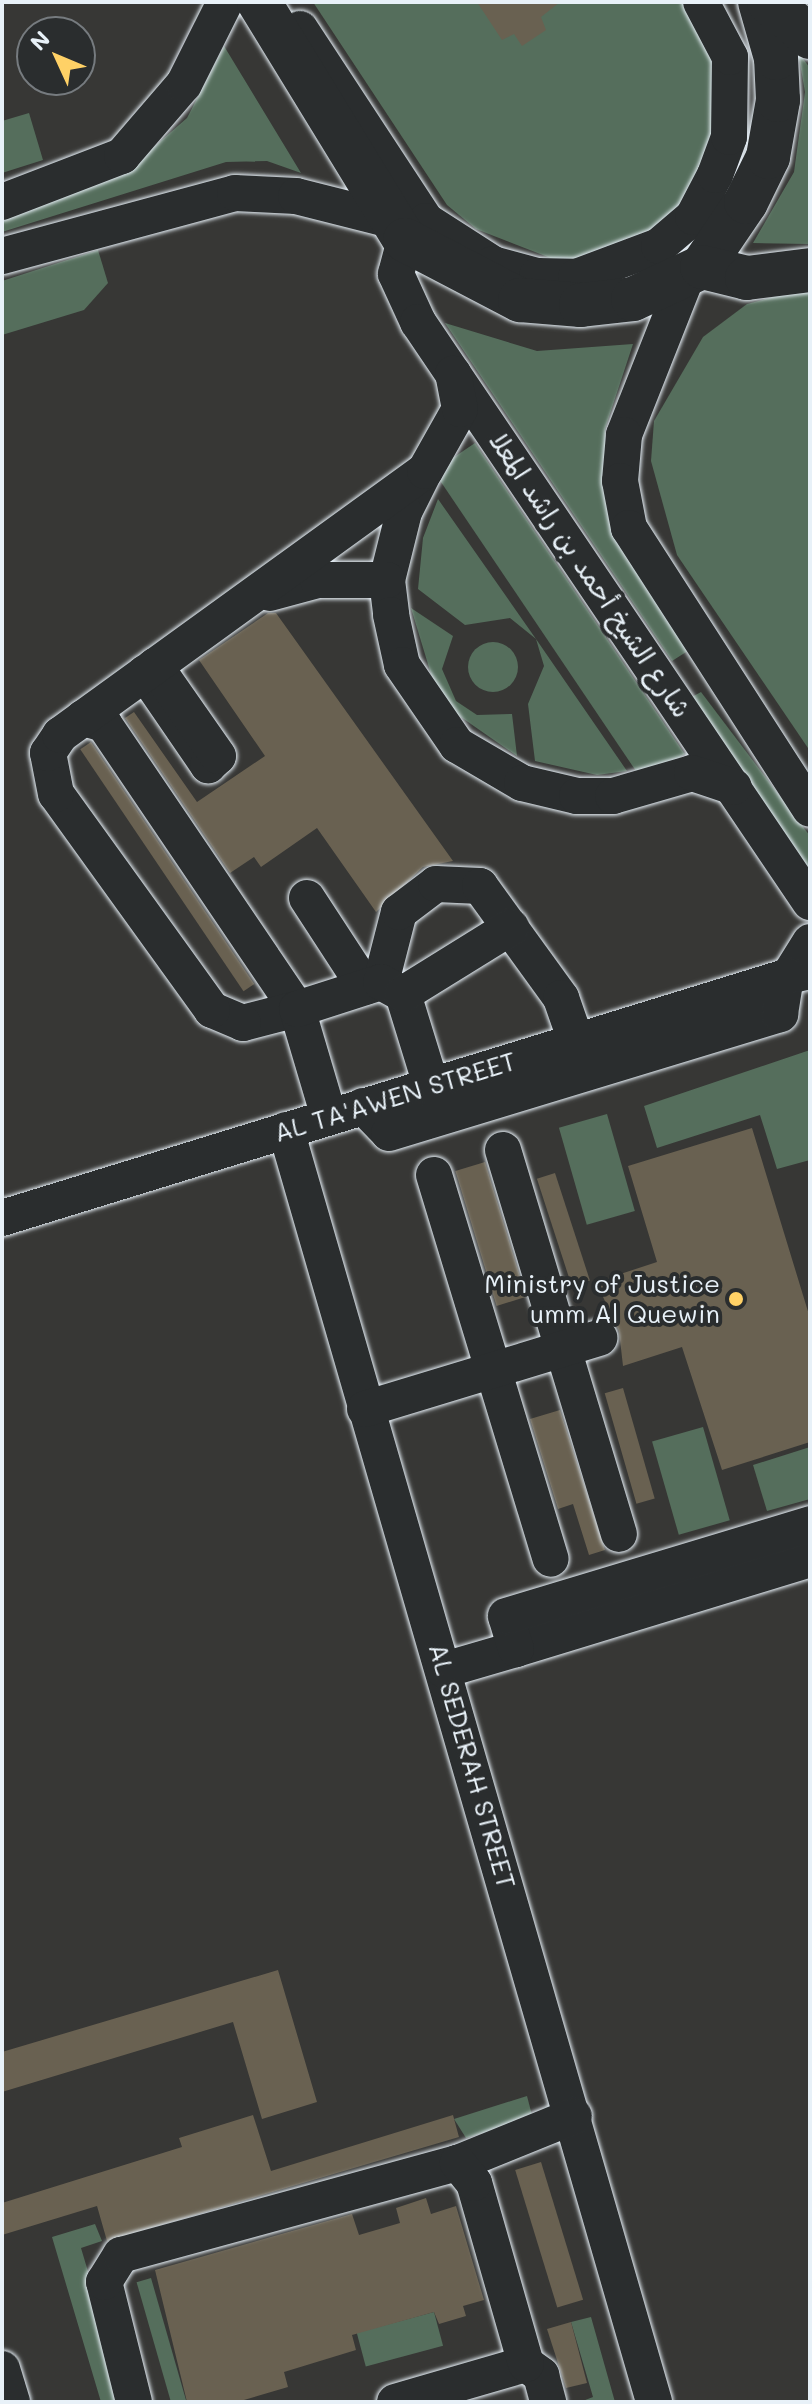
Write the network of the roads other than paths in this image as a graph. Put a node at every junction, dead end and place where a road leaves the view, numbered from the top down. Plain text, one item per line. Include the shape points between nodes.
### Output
1 (225, 2) edge
2 (259, 2) edge
3 (282, 2) edge
4 (701, 2) edge
5 (760, 2) edge
6 (769, 2) edge
7 (810, 37) edge
8 (2, 202) edge
9 (398, 230) junction
10 (2, 256) edge
11 (695, 270) junction
12 (810, 270) edge
13 (453, 374) junction
14 (425, 471) junction
15 (387, 580) junction
16 (247, 600) junction
17 (673, 700) junction
18 (83, 718) junction
19 (734, 787) junction
20 (810, 809) edge
21 (810, 821) edge
22 (307, 898) dead end
23 (807, 901) edge
24 (511, 927) junction
25 (810, 942) edge
26 (795, 974) edge
27 (383, 987) junction
28 (297, 1009) junction
29 (576, 1041) junction
30 (431, 1085) junction
31 (363, 1106) junction
32 (329, 1117) junction
33 (286, 1130) junction
34 (503, 1150) dead end
35 (434, 1175) dead end
36 (2, 1218) edge
37 (582, 1343) junction
38 (495, 1370) junction
39 (365, 1409) junction
40 (810, 1524) edge
41 (619, 1534) dead end
42 (551, 1559) dead end
43 (810, 1559) edge
44 (516, 1649) junction
45 (444, 1670) junction
46 (574, 2116) junction
47 (458, 2163) junction
48 (2, 2369) edge
49 (538, 2380) edge
50 (12, 2402) edge
51 (134, 2402) edge
52 (395, 2402) edge
53 (654, 2402) edge

1 - 8 street via 184,84 122,156
2 - 9 main road
3 - 4 street via 426,221 493,264 563,277 622,265 659,246 693,217 715,175 729,137 730,57
5 - 11 main road via 776,58 768,157
6 - 7 main road
9 - 10 street via 249,192 165,208
9 - 11 main road via 520,300 633,299
9 - 13 street, شارع الشيخ أحمد بن راشد المعلا via 396,274
11 - 12 main road via 747,278
11 - 20 street, شارع الشيخ أحمد بن راشد المعلا via 624,435 620,481 629,528
13 - 14 street via 460,409
13 - 17 street, شارع الشيخ أحمد بن راشد المعلا
14 - 15 street via 404,512
14 - 16 street
15 - 16 street via 318,580
15 - 19 street via 402,665 426,710 492,770 577,796 613,796 692,773
16 - 18 street
17 - 19 street, شارع الشيخ أحمد بن راشد المعلا
17 - 21 street via 694,675 709,683
18 - 28 street via 104,724
18 - 28 street via 48,753 56,794 212,1010 243,1023
19 - 23 street, شارع الشيخ أحمد بن راشد المعلا
22 - 27 street
24 - 27 street
24 - 27 street via 480,886 436,884 399,912
24 - 29 street via 561,998
25 - 26 street
26 - 29 street, AL TA'AWEN STREET
26 - 31 street via 780,1014 389,1133
27 - 28 street
27 - 30 street
28 - 32 street
29 - 30 street, AL TA'AWEN STREET
30 - 31 street, AL TA'AWEN STREET
31 - 32 street, AL TA'AWEN STREET
32 - 33 street, AL TA'AWEN STREET
33 - 36 street, AL TA'AWEN STREET
33 - 39 street, AL SEDERAH STREET
34 - 37 street
35 - 38 street
37 - 38 street
37 - 41 street
38 - 39 street
38 - 42 street
39 - 45 street, AL SEDERAH STREET
40 - 44 street via 506,1616
43 - 44 street
44 - 45 street
45 - 46 street, AL SEDERAH STREET
46 - 47 street
46 - 53 street, AL SEDERAH STREET
47 - 49 street via 474,2183
47 - 51 street via 121,2255 104,2282
48 - 50 street
49 - 52 street

